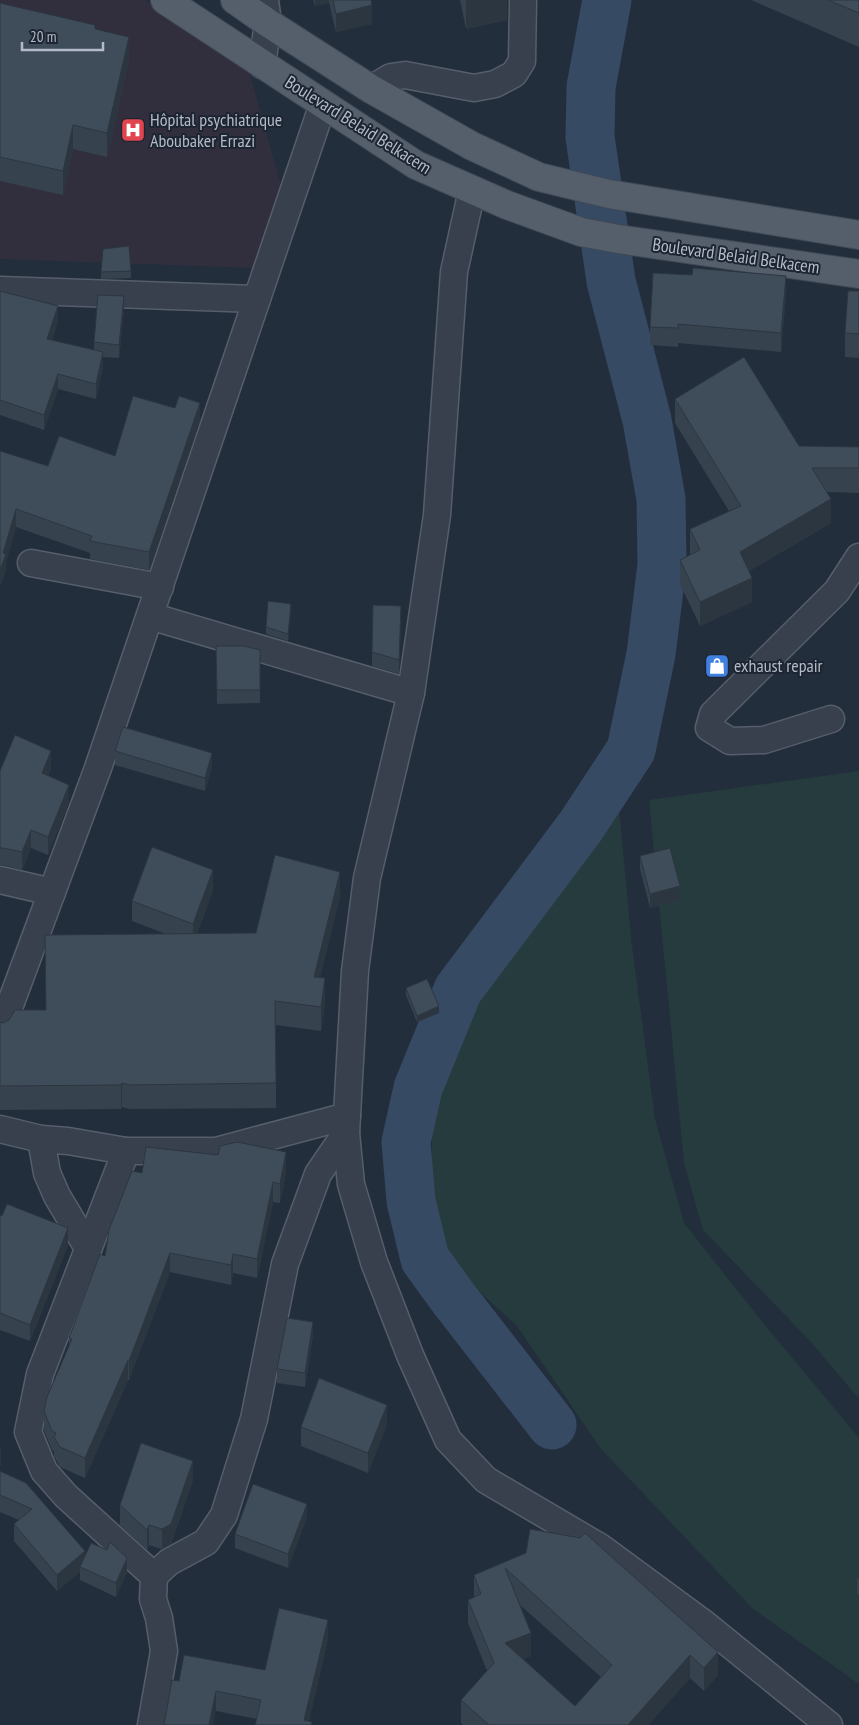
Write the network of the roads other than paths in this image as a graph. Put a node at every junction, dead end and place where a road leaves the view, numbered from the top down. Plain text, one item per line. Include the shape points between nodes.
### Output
1 (165, 0) edge
2 (235, 0) edge
3 (523, 0) edge
4 (267, 12) edge
5 (262, 65) junction
6 (371, 89) junction
7 (323, 104) junction
8 (472, 190) junction
9 (859, 235) edge
10 (859, 274) edge
11 (0, 290) edge
12 (257, 299) junction
13 (859, 557) edge
14 (31, 563) dead end
15 (160, 587) junction
16 (150, 616) junction
17 (411, 693) junction
18 (831, 719) dead end
19 (0, 880) edge
20 (52, 892) junction
21 (0, 1032) edge
22 (346, 1125) junction
23 (0, 1129) edge
24 (41, 1139) junction
25 (126, 1151) junction
26 (88, 1248) junction
27 (154, 1576) junction
28 (151, 1725) edge
29 (829, 1725) edge

1 - 5 main road, Boulevard Belaid Belkacem
2 - 4 main road
3 - 6 street via 522,60 514,74 495,84 474,88 405,75 390,77
4 - 5 street
4 - 6 main road
5 - 7 main road, Boulevard Belaid Belkacem
6 - 9 main road via 472,146 559,183
7 - 8 main road, Boulevard Belaid Belkacem via 416,165
7 - 12 street
8 - 10 main road, Boulevard Belaid Belkacem via 581,232
8 - 17 street via 454,272 437,515
11 - 12 street
12 - 15 street
13 - 18 street via 837,591 713,714 709,728 730,741 764,740
14 - 15 street
15 - 16 street
16 - 17 street
16 - 20 street
17 - 22 street via 367,878 355,971
19 - 20 street
20 - 21 street
22 - 25 street via 216,1151
22 - 27 street via 318,1174 285,1264 254,1419 224,1515 206,1542 170,1562
22 - 29 street via 351,1184 374,1262 448,1440 486,1480 600,1546 706,1625
23 - 24 street
24 - 25 street via 68,1140
24 - 26 street via 47,1173
25 - 26 street
26 - 27 street via 40,1374 28,1432 44,1471 66,1496
27 - 28 street via 153,1599 164,1651

